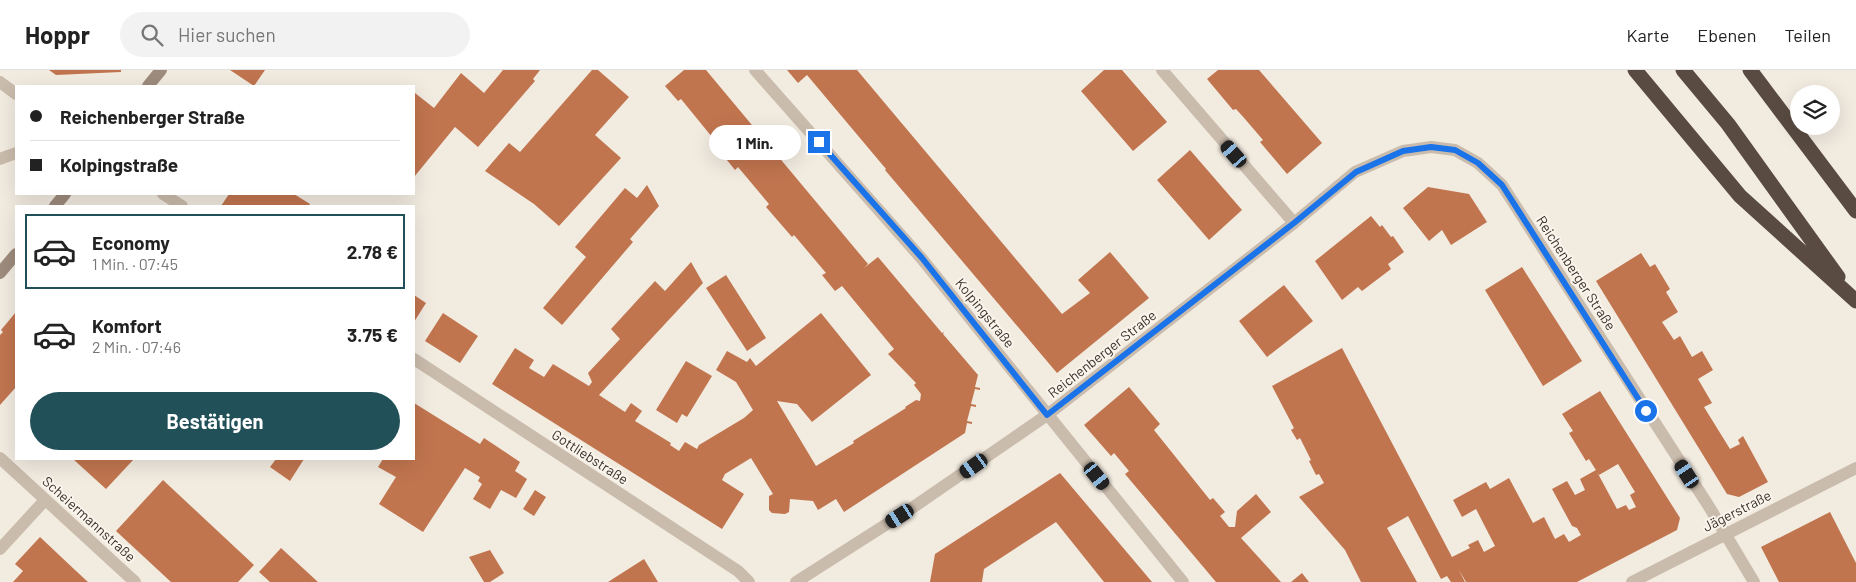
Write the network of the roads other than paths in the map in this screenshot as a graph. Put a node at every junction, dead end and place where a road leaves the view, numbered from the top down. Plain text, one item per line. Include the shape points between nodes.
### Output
1 (161, 70) edge
2 (755, 70) edge
3 (1162, 70) edge
4 (1635, 70) edge
5 (1683, 70) edge
6 (1750, 70) edge
7 (0, 82) edge
8 (149, 85) edge
9 (15, 93) edge
10 (15, 153) edge
11 (0, 159) edge
12 (64, 195) edge
13 (165, 195) edge
14 (56, 205) edge
15 (180, 205) edge
16 (1856, 211) edge
17 (1294, 223) junction
18 (15, 255) edge
19 (0, 273) edge
20 (1856, 301) edge
21 (415, 359) edge
22 (1047, 415) junction
23 (0, 458) edge
24 (1856, 468) edge
25 (45, 500) junction
26 (1725, 534) junction
27 (0, 549) edge
28 (135, 582) edge
29 (748, 582) edge
30 (796, 582) edge
31 (1183, 582) edge
32 (1632, 582) edge
33 (1754, 582) edge

1 - 8 street
2 - 22 street, Kolpingstraße via 922,258
3 - 17 street
4 - 20 highway via 1740,196
5 - 20 highway via 1728,124
6 - 16 highway
7 - 9 street
10 - 11 street
12 - 14 street
13 - 15 street
17 - 22 street, Reichenberger Straße
17 - 26 street, Reichenberger Straße via 1356,172 1403,151 1431,147 1455,150 1478,163 1502,185
18 - 19 street
21 - 29 street, Gottliebstraße via 738,572
22 - 30 street, Reichenberger Straße via 915,506
22 - 31 street, Kolpingstraße
23 - 25 street, Scheiermannstraße
24 - 26 street, Jägerstraße
25 - 27 street
25 - 28 street, Scheiermannstraße
26 - 32 street, Jägerstraße
26 - 33 street, Reichenberger Straße

